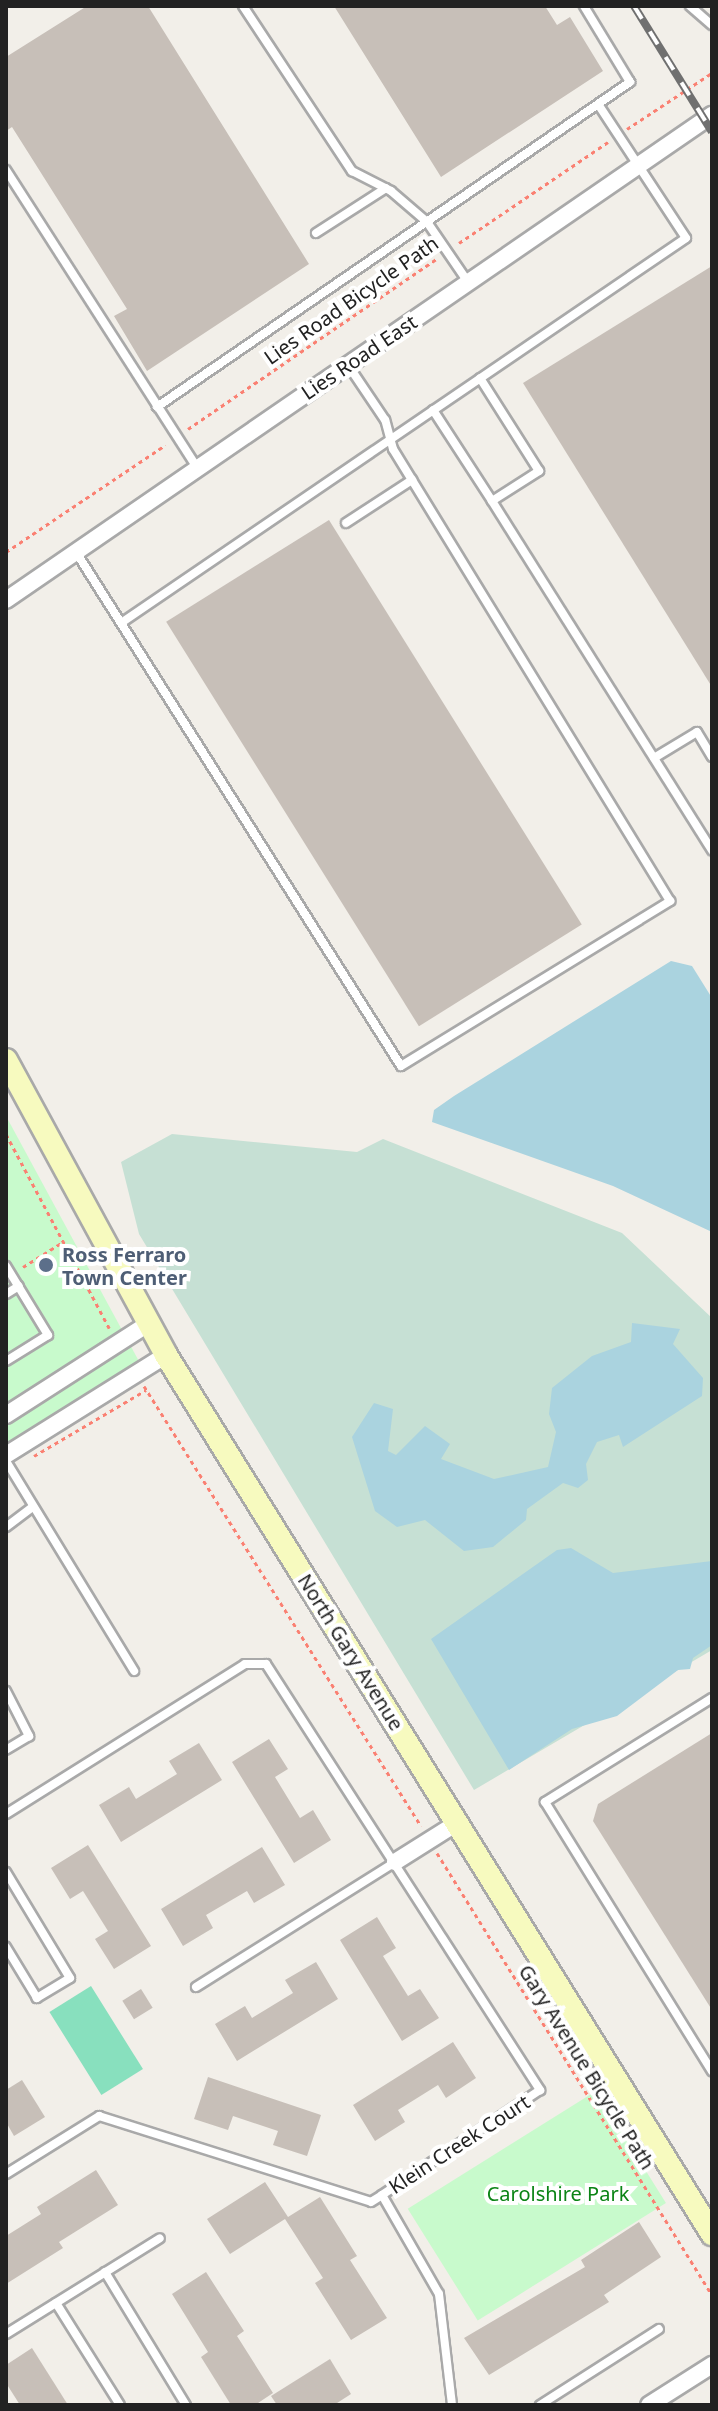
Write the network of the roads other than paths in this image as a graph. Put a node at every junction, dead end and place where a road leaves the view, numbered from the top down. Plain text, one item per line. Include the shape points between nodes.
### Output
1 (243, 6) edge
2 (584, 6) edge
3 (690, 6) edge
4 (712, 25) edge
5 (598, 104) junction
6 (712, 115) edge
7 (638, 166) junction
8 (6, 170) edge
9 (386, 188) junction
10 (427, 222) junction
11 (316, 233) dead end
12 (468, 282) junction
13 (347, 364) junction
14 (480, 378) junction
15 (157, 407) junction
16 (433, 410) junction
17 (390, 439) junction
18 (197, 468) junction
19 (412, 480) junction
20 (492, 501) junction
21 (346, 523) dead end
22 (76, 552) junction
23 (6, 600) edge
24 (124, 621) junction
25 (712, 757) edge
26 (654, 758) junction
27 (712, 826) edge
28 (702, 833) junction
29 (712, 850) edge
30 (6, 1060) edge
31 (9, 1270) edge
32 (19, 1286) junction
33 (6, 1294) edge
34 (148, 1324) junction
35 (166, 1355) junction
36 (6, 1361) edge
37 (6, 1415) edge
38 (6, 1458) edge
39 (33, 1507) junction
40 (6, 1527) edge
41 (134, 1671) dead end
42 (6, 1691) edge
43 (712, 1698) edge
44 (6, 1750) edge
45 (6, 1814) edge
46 (457, 1823) junction
47 (395, 1862) junction
48 (6, 1872) edge
49 (6, 1947) edge
50 (196, 1987) dead end
51 (712, 2071) edge
52 (6, 2174) edge
53 (382, 2195) junction
54 (712, 2234) edge
55 (160, 2238) dead end
56 (105, 2272) junction
57 (56, 2303) junction
58 (659, 2329) dead end
59 (6, 2334) edge
60 (712, 2365) edge
61 (450, 2402) edge
62 (120, 2405) edge
63 (186, 2405) edge
64 (436, 2405) edge
65 (540, 2405) edge
66 (649, 2405) edge

1 - 9 lane via 352,171
2 - 5 lane via 630,82
3 - 4 lane
5 - 7 lane
5 - 10 lane
6 - 7 street, Lies Road East
7 - 12 street, Lies Road East
7 - 14 lane via 686,238
8 - 15 lane
9 - 10 lane
9 - 11 lane
10 - 12 lane
10 - 15 lane
12 - 13 street, Lies Road East
13 - 17 lane via 385,420
13 - 18 street, Lies Road East
14 - 16 lane
14 - 20 lane via 539,471
15 - 18 lane
16 - 17 lane
16 - 20 lane
17 - 19 lane
17 - 24 lane
18 - 22 street, Lies Road East
19 - 21 lane
19 - 24 lane via 670,901 401,1066
20 - 26 lane
22 - 23 street, Lies Road East
22 - 24 lane
25 - 26 lane via 697,732
26 - 28 lane
27 - 28 lane
28 - 29 lane
30 - 34 street, North Gary Avenue
31 - 32 lane
32 - 33 lane
32 - 36 lane via 48,1335
34 - 35 street, North Gary Avenue
34 - 37 street
35 - 38 street
35 - 46 street, North Gary Avenue
38 - 39 lane
39 - 40 lane
39 - 41 lane
42 - 44 lane via 29,1736
43 - 51 lane via 545,1802
45 - 47 lane, Klein Creek Court via 245,1664 266,1664
46 - 47 street
46 - 54 street, North Gary Avenue
47 - 50 lane
47 - 53 lane, Klein Creek Court via 540,2090
48 - 49 lane via 70,1978 37,1998
52 - 53 lane via 99,2116 371,2202
53 - 61 lane, Klein Creek Court via 439,2294
55 - 56 lane
56 - 57 lane
56 - 63 lane
57 - 59 lane
57 - 62 lane
58 - 65 lane
60 - 66 street
61 - 64 lane

